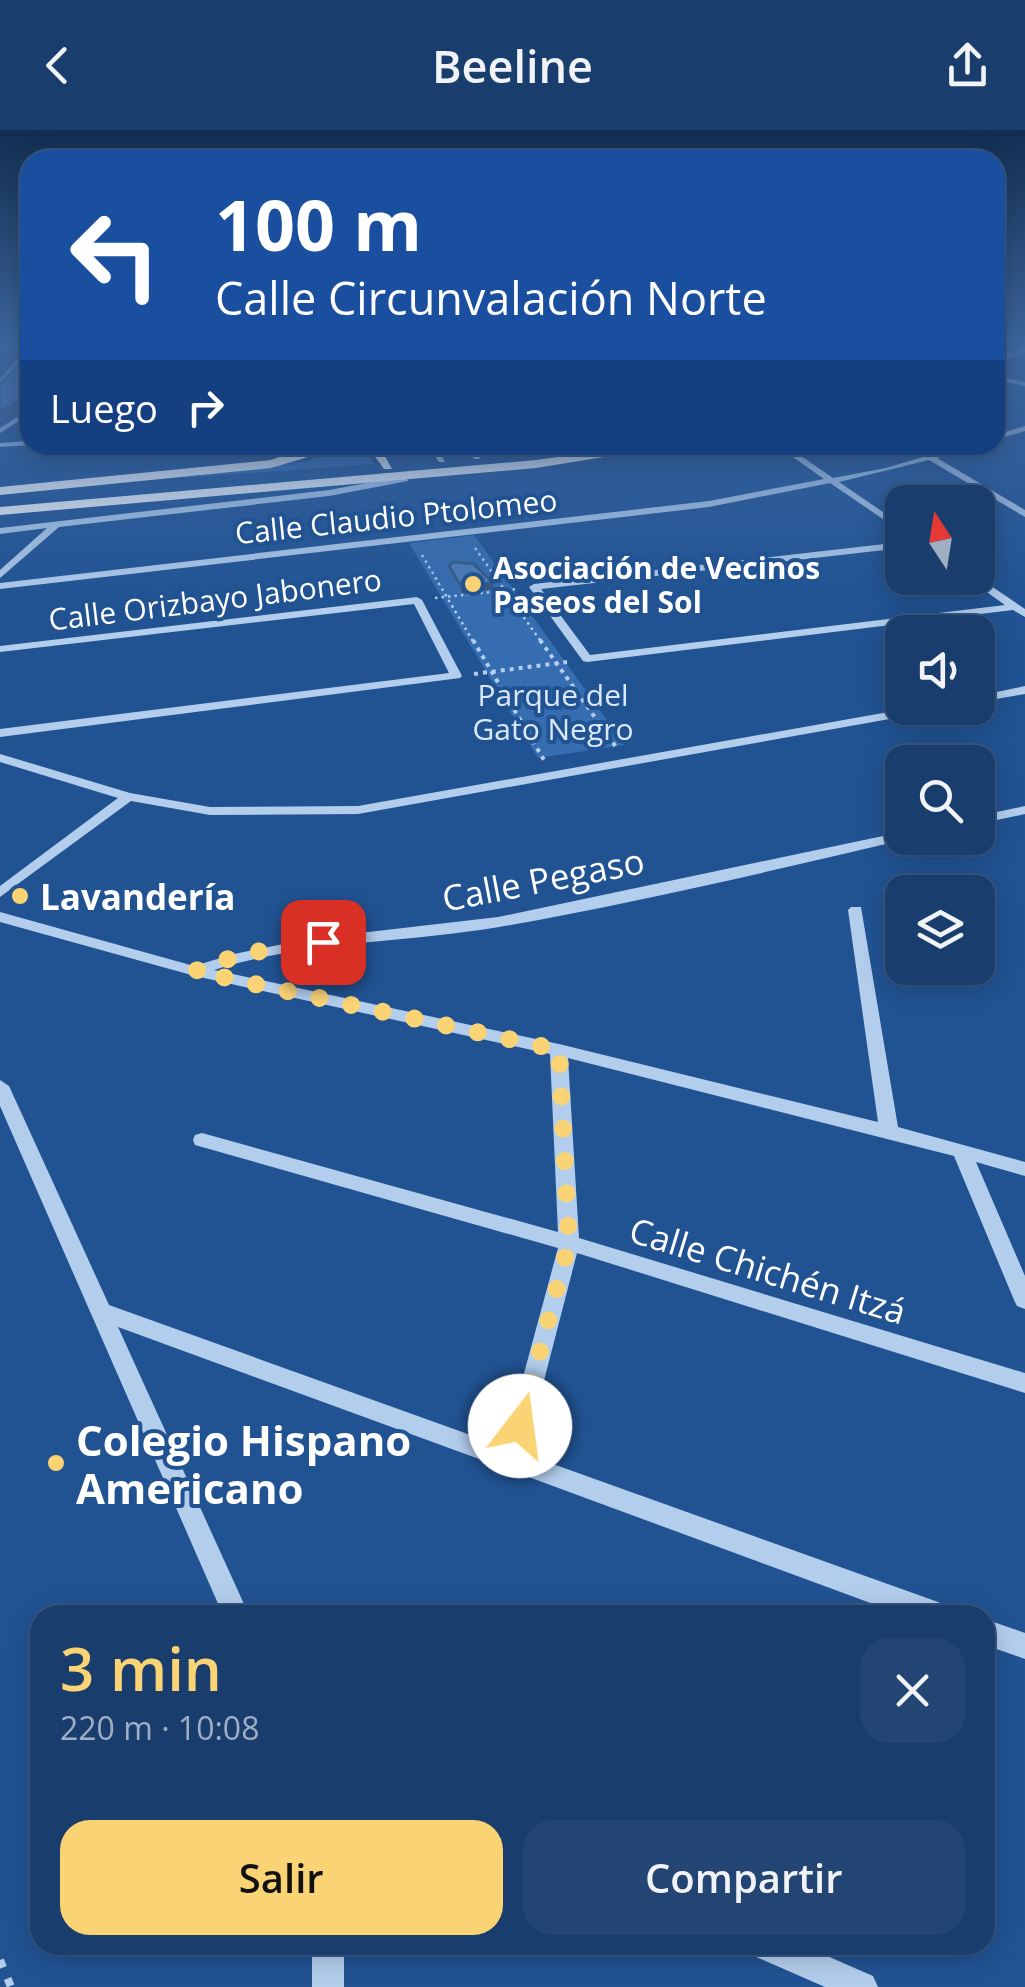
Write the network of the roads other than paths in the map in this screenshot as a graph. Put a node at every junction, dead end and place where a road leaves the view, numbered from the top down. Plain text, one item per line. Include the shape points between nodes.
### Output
1 (303, 455) edge
2 (380, 455) edge
3 (437, 455) edge
4 (466, 455) edge
5 (564, 455) edge
6 (794, 455) edge
7 (940, 455) edge
8 (931, 458) junction
9 (388, 466) junction
10 (445, 466) junction
11 (335, 471) junction
12 (138, 477) junction
13 (404, 479) junction
14 (202, 480) junction
15 (833, 482) junction
16 (110, 498) junction
17 (2, 503) edge
18 (1025, 514) edge
19 (885, 517) edge
20 (56, 524) junction
21 (0, 532) edge
22 (885, 548) edge
23 (0, 576) edge
24 (0, 586) edge
25 (995, 594) edge
26 (1020, 611) edge
27 (0, 649) edge
28 (1025, 690) edge
29 (995, 696) edge
30 (885, 716) edge
31 (0, 733) edge
32 (0, 758) edge
33 (128, 797) junction
34 (1025, 810) edge
35 (995, 816) edge
36 (885, 840) edge
37 (0, 893) edge
38 (856, 910) dead end
39 (0, 917) edge
40 (195, 971) junction
41 (559, 1050) junction
42 (0, 1086) edge
43 (890, 1130) junction
44 (202, 1140) dead end
45 (962, 1152) junction
46 (1025, 1169) edge
47 (569, 1243) junction
48 (1025, 1300) edge
49 (100, 1311) junction
50 (1025, 1383) edge
51 (510, 1463) junction
52 (232, 1605) edge
53 (910, 1605) edge
54 (995, 1636) edge
55 (1025, 1646) edge
56 (328, 1955) edge
57 (788, 1955) edge
58 (328, 1987) edge
59 (862, 1987) edge

1 - 12 main road
2 - 9 main road
3 - 10 street
4 - 10 main road
5 - 10 main road
6 - 15 street
7 - 8 street, Calle Claudio Ptolomeo
8 - 15 street, Calle Claudio Ptolomeo
8 - 18 street
9 - 10 main road
9 - 11 main road
10 - 13 main road
10 - 16 main road
11 - 14 main road
11 - 16 main road
12 - 14 main road
12 - 17 main road
13 - 17 main road
13 - 20 street
14 - 17 main road
15 - 19 street
15 - 24 street, Calle Claudio Ptolomeo via 667,510
16 - 17 main road
17 - 20 main road
20 - 21 street
20 - 23 street
22 - 26 street via 534,587 587,660
25 - 26 street
27 - 31 street, Calle Orizbayo Jabonero via 417,600 454,673
28 - 29 street
30 - 33 street via 358,810 210,811
32 - 33 street
33 - 37 street
34 - 35 street
36 - 40 street, Calle Pegaso via 498,922 285,946
38 - 43 street
39 - 40 street
40 - 41 street
41 - 43 street
41 - 47 street
42 - 49 street
43 - 45 street
44 - 47 street, Calle Chichén Itzá
45 - 46 street
45 - 48 street
47 - 50 street, Calle Chichén Itzá
47 - 51 street
49 - 51 street
49 - 52 street
51 - 53 street
54 - 55 street
56 - 58 street
57 - 59 street

